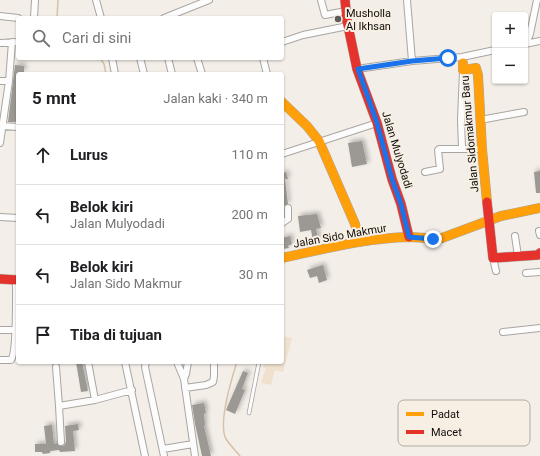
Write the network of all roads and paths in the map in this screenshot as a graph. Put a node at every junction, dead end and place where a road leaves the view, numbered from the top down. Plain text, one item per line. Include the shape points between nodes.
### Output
1 (35, 0) edge
2 (96, 0) edge
3 (209, 0) edge
4 (322, 0) edge
5 (345, 0) edge
6 (407, 0) edge
7 (537, 0) edge
8 (183, 11) junction
9 (346, 11) junction
10 (0, 16) edge
11 (34, 16) edge
12 (100, 16) edge
13 (169, 16) edge
14 (184, 16) edge
15 (16, 18) edge
16 (348, 26) junction
17 (528, 38) edge
18 (284, 41) edge
19 (540, 41) edge
20 (15, 42) edge
21 (0, 43) edge
22 (528, 43) edge
23 (492, 51) edge
24 (112, 60) edge
25 (140, 60) edge
26 (168, 60) edge
27 (198, 60) edge
28 (264, 60) edge
29 (412, 61) junction
30 (463, 66) joint
31 (358, 69) junction
32 (116, 72) edge
33 (144, 72) edge
34 (172, 72) edge
35 (201, 72) edge
36 (266, 72) edge
37 (0, 81) edge
38 (9, 81) junction
39 (3, 96) edge
40 (284, 104) edge
41 (3, 108) edge
42 (524, 112) dead end
43 (480, 120) junction
44 (377, 123) junction
45 (2, 126) junction
46 (16, 127) edge
47 (317, 142) junction
48 (0, 143) edge
49 (462, 148) junction
50 (482, 149) junction
51 (284, 152) edge
52 (425, 172) dead end
53 (288, 208) dead end
54 (540, 208) edge
55 (0, 217) edge
56 (16, 218) edge
57 (490, 219) junction
58 (284, 222) edge
59 (540, 230) edge
60 (540, 235) edge
61 (515, 236) dead end
62 (409, 237) junction
63 (360, 242) junction
64 (540, 253) edge
65 (518, 256) junction
66 (284, 258) edge
67 (493, 258) junction
68 (496, 271) dead end
69 (540, 272) edge
70 (526, 273) dead end
71 (0, 279) edge
72 (16, 280) edge
73 (16, 305) edge
74 (540, 328) edge
75 (0, 330) edge
76 (15, 330) junction
77 (503, 332) dead end
78 (0, 360) edge
79 (88, 364) edge
80 (126, 364) edge
81 (146, 364) edge
82 (178, 364) edge
83 (188, 364) edge
84 (214, 364) edge
85 (259, 364) edge
86 (56, 367) dead end
87 (184, 379) junction
88 (185, 388) junction
89 (132, 390) junction
90 (95, 400) junction
91 (59, 406) junction
92 (249, 413) dead end
93 (61, 442) dead end
94 (193, 444) junction
95 (163, 449) junction
96 (145, 456) edge
97 (164, 456) edge
98 (195, 456) edge

1 - 11 street
2 - 12 street
3 - 8 street
4 - 9 street via 325,15
5 - 9 street, Jalan Mulyodadi
6 - 29 street
7 - 17 street
8 - 13 street
8 - 14 street
9 - 16 street, Jalan Mulyodadi
10 - 15 street
16 - 18 street
16 - 31 street, Jalan Mulyodadi
19 - 22 street
20 - 21 street
20 - 38 street
23 - 29 street via 462,57
24 - 32 street
25 - 33 street
26 - 34 street
27 - 35 street
28 - 36 street
29 - 31 street
30 - 43 street, Jalan Sidomakmur Baru via 477,70
30 - 49 street
31 - 44 street, Jalan Mulyodadi
37 - 38 street
38 - 39 street
39 - 41 street
40 - 47 street via 307,126
41 - 45 street
42 - 43 street
43 - 50 street, Jalan Sidomakmur Baru
44 - 47 street
44 - 62 street, Jalan Mulyodadi
45 - 46 street
45 - 48 street
47 - 51 street
47 - 63 street via 346,202
49 - 50 street
49 - 52 street via 439,149 440,169
50 - 57 street, Jalan Sidomakmur Baru
53 - 58 street via 288,219
54 - 57 street, Jalan Sido Makmur
55 - 56 street
57 - 62 street, Jalan Sido Makmur via 442,238
57 - 67 street, Jalan Sidomakmur Baru
59 - 60 street
61 - 65 street
62 - 63 street, Jalan Sido Makmur
63 - 66 street, Jalan Sido Makmur
64 - 65 street
65 - 67 street
67 - 68 street
69 - 70 street
71 - 72 street
73 - 76 street
74 - 77 street
75 - 76 street
76 - 78 street via 13,356 10,360
79 - 90 street
80 - 89 street
81 - 95 street
82 - 87 street
83 - 87 street
84 - 88 street via 213,382
85 - 92 lane
86 - 91 street
87 - 88 street
88 - 94 street
89 - 90 street
89 - 96 street
90 - 91 street
91 - 93 street
94 - 95 street
94 - 98 street
95 - 97 street

